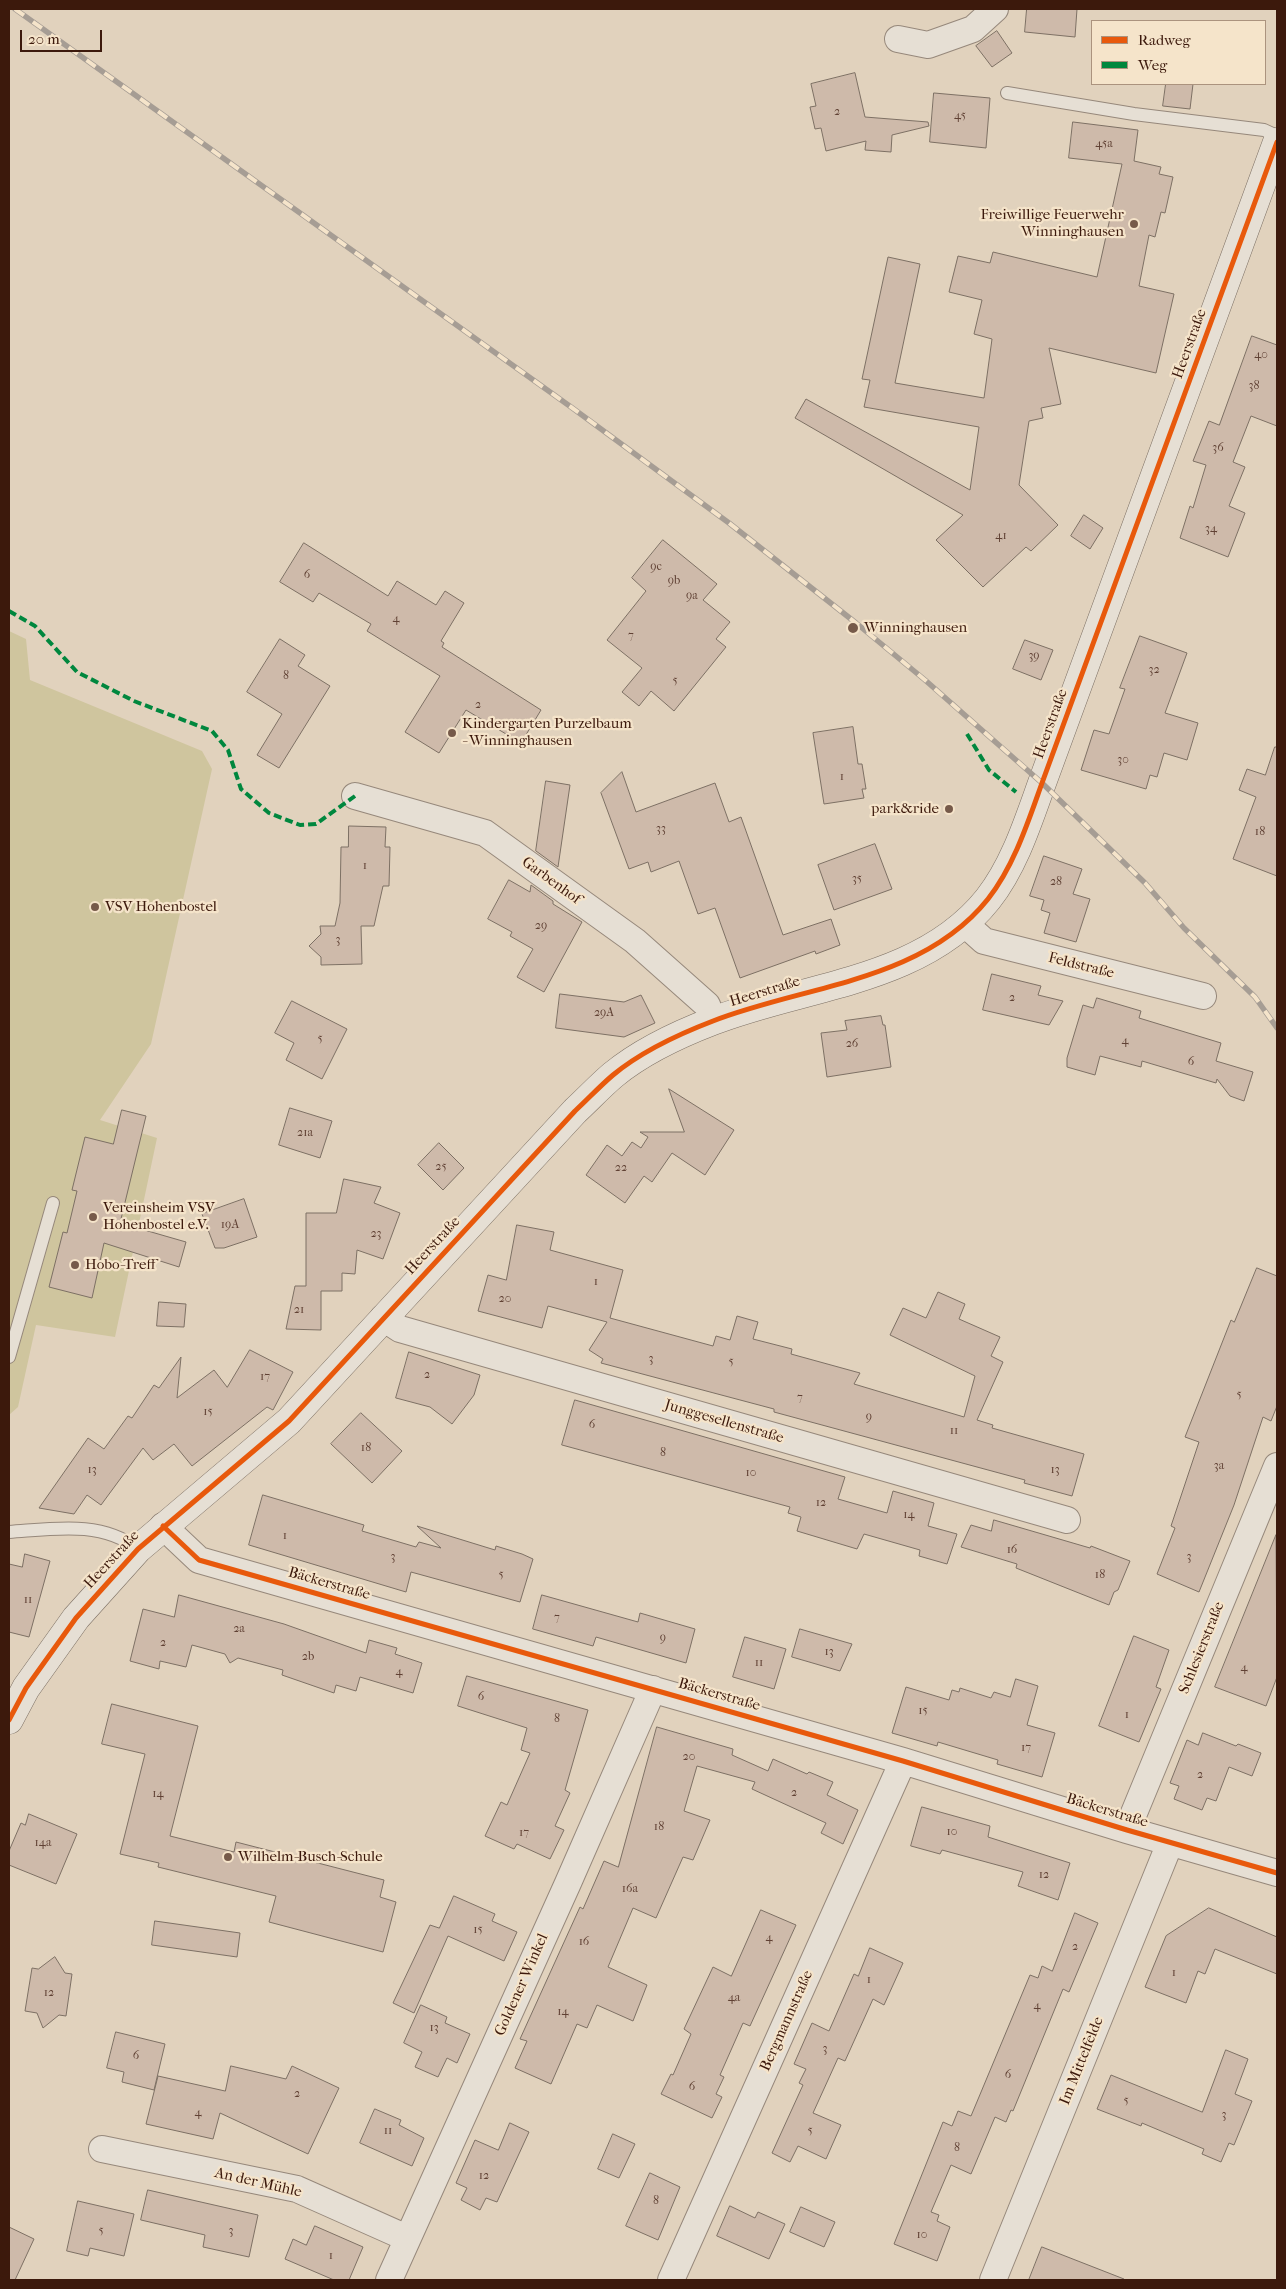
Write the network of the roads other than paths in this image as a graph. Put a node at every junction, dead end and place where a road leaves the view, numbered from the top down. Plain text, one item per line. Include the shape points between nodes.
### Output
1 (995, 9) edge
2 (898, 39) dead end
3 (1007, 93) dead end
4 (1277, 136) edge
5 (1277, 142) edge
6 (355, 796) dead end
7 (965, 924) junction
8 (1203, 996) dead end
9 (714, 1020) junction
10 (53, 1203) dead end
11 (384, 1318) junction
12 (9, 1357) edge
13 (1277, 1466) edge
14 (1067, 1520) dead end
15 (163, 1526) junction
16 (9, 1532) edge
17 (138, 1549) junction
18 (652, 1689) junction
19 (9, 1720) edge
20 (903, 1761) junction
21 (1127, 1830) junction
22 (1170, 1843) junction
23 (1277, 1873) edge
24 (102, 2149) dead end
25 (407, 2238) junction
26 (389, 2280) edge
27 (671, 2280) edge
28 (993, 2280) edge

1 - 2 street via 973,29 928,45
3 - 4 lane via 1134,114 1264,130
5 - 7 street, Heerstraße via 1034,805 1009,865 988,898
6 - 9 street, Garbenhof via 485,833 635,941 707,1005
7 - 8 street, Feldstraße via 984,941
7 - 9 street, Heerstraße via 935,946 884,970
9 - 11 street, Heerstraße via 662,1043 614,1074 575,1111
10 - 12 lane
11 - 14 street, Junggesellenstraße via 400,1329
11 - 15 street, Heerstraße via 289,1421
13 - 21 street, Schlesierstraße
15 - 17 street, Heerstraße
15 - 18 street, Bäckerstraße via 199,1560
16 - 17 lane via 77,1528 110,1532
17 - 19 street, Heerstraße via 76,1618 26,1688
18 - 20 street, Bäckerstraße
18 - 25 street, Goldener Winkel
20 - 21 street, Bäckerstraße
20 - 27 street, Bergmannstraße
21 - 22 street, Bäckerstraße
22 - 23 street, Bäckerstraße
22 - 28 street, Im Mittelfelde
24 - 25 street, An der Mühle via 297,2189
25 - 26 street, Goldener Winkel

